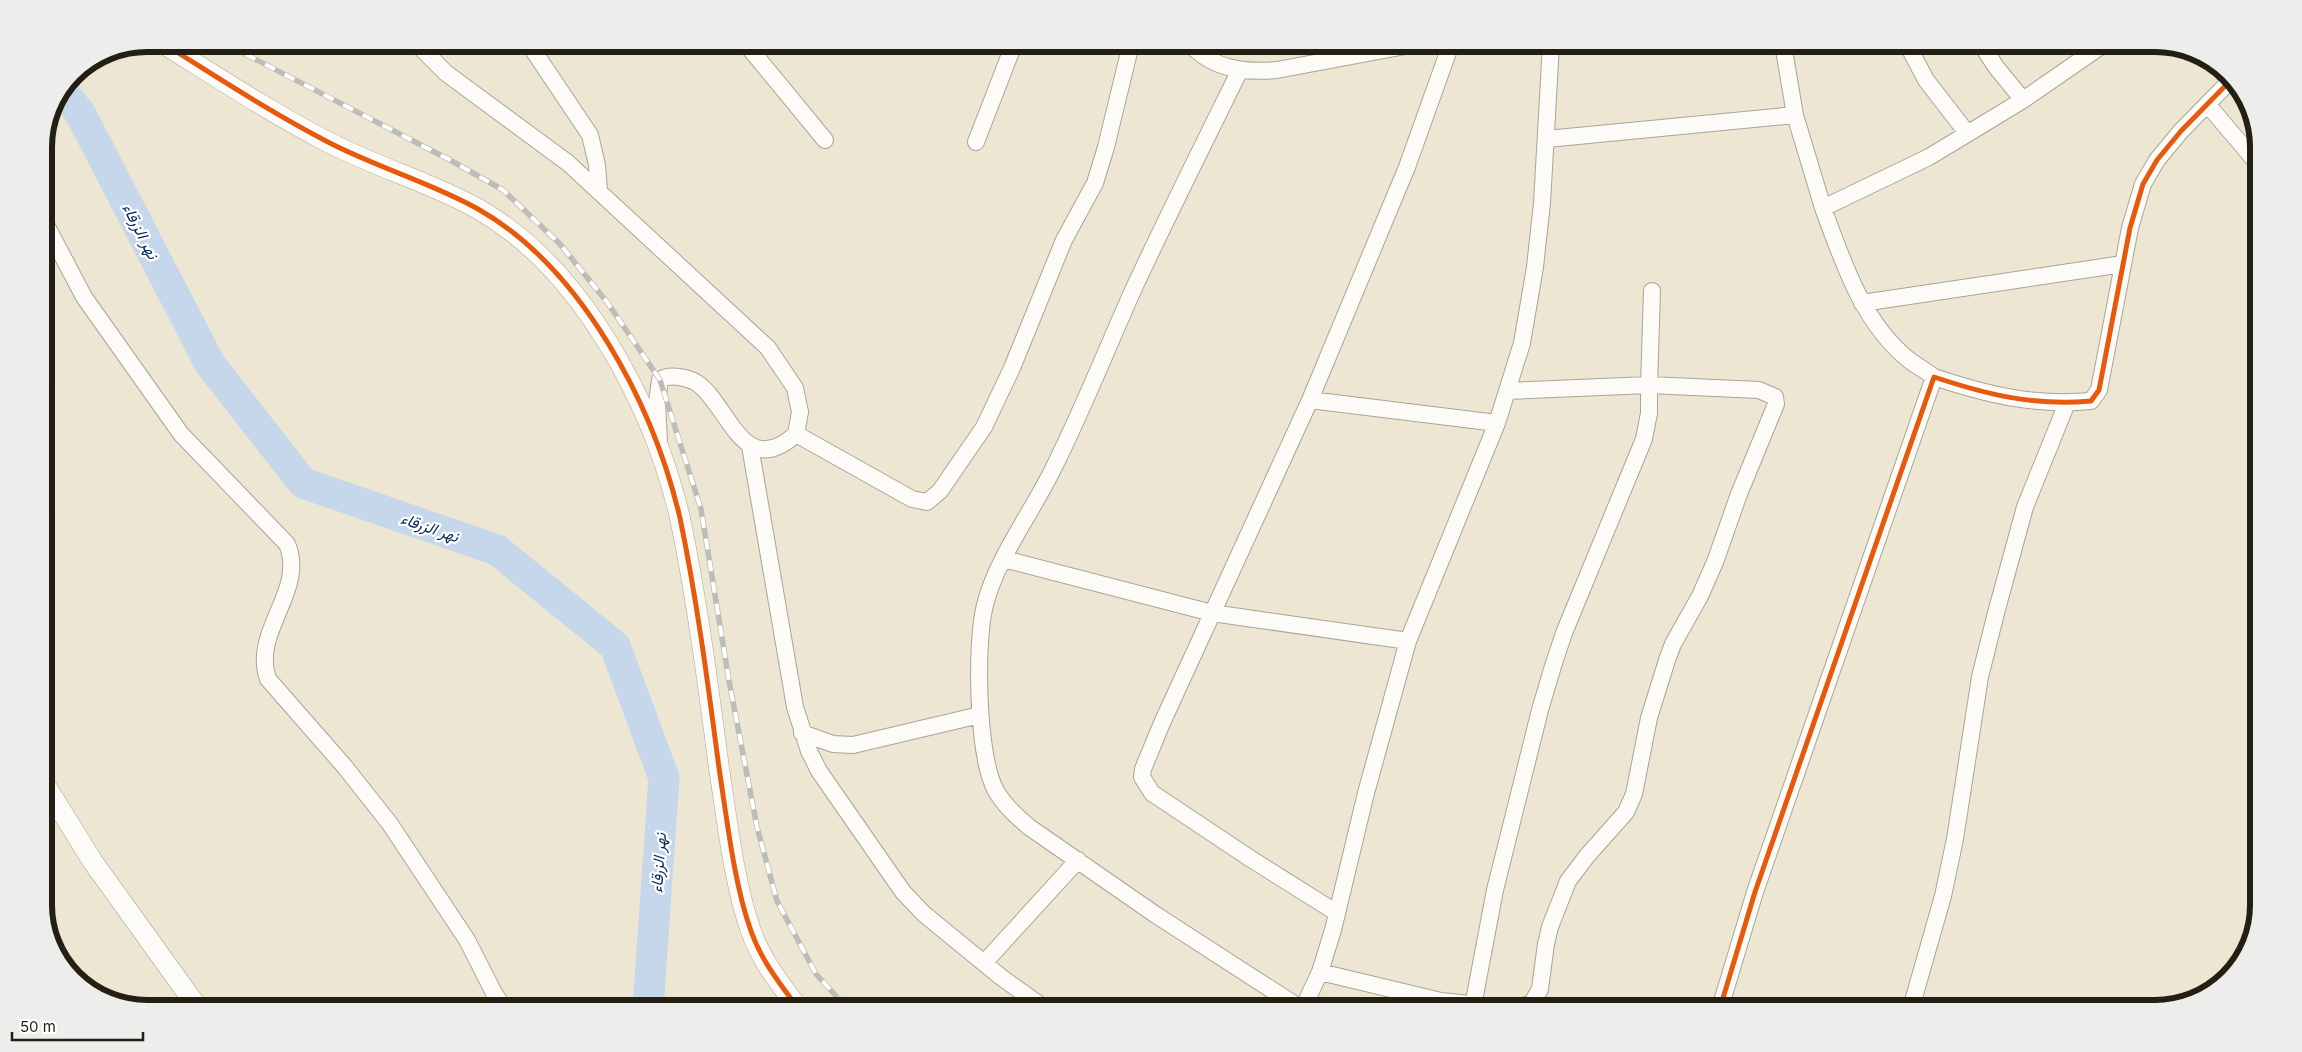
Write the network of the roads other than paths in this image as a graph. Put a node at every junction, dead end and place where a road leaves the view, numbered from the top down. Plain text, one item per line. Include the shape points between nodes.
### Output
1 (1201, 52) edge
2 (1371, 52) edge
3 (1448, 52) edge
4 (1551, 52) edge
5 (1784, 52) edge
6 (1911, 52) edge
7 (1986, 52) edge
8 (2092, 52) edge
9 (178, 53) edge
10 (426, 53) edge
11 (535, 53) edge
12 (753, 53) edge
13 (1011, 53) edge
14 (1129, 53) edge
15 (1240, 70) junction
16 (2226, 85) edge
17 (2023, 100) junction
18 (2207, 104) junction
19 (1795, 115) junction
20 (1967, 133) junction
21 (1547, 139) junction
22 (825, 140) dead end
23 (976, 142) dead end
24 (2249, 153) edge
25 (599, 190) junction
26 (1823, 208) junction
27 (53, 238) edge
28 (2123, 264) junction
29 (1652, 291) dead end
30 (1862, 302) junction
31 (1934, 377) junction
32 (1649, 385) junction
33 (1508, 391) junction
34 (1310, 400) junction
35 (2067, 403) junction
36 (1497, 423) junction
37 (796, 434) junction
38 (750, 446) junction
39 (660, 454) junction
40 (1004, 559) junction
41 (1212, 613) junction
42 (1408, 641) junction
43 (980, 715) junction
44 (802, 733) junction
45 (53, 798) edge
46 (1078, 860) junction
47 (1337, 913) junction
48 (984, 963) junction
49 (1320, 972) junction
50 (192, 1000) edge
51 (499, 1000) edge
52 (792, 1000) edge
53 (1033, 1000) edge
54 (1288, 1000) edge
55 (1305, 1000) edge
56 (1439, 1000) edge
57 (1474, 1000) edge
58 (1533, 1000) edge
59 (1722, 1000) edge
60 (1913, 1000) edge

1 - 15 street via 1213,62
2 - 15 street via 1277,70
3 - 34 street via 1407,167
4 - 21 street
5 - 19 street
6 - 20 street via 1926,80
7 - 17 street
8 - 17 street
9 - 39 street via 327,142 476,208 523,241 552,270 609,343
10 - 25 street via 446,72
11 - 25 street via 590,135
12 - 22 street
13 - 23 street
14 - 37 street via 1095,183 1064,240 993,410 940,491 927,502 912,499
15 - 40 street via 1135,287 1053,468
16 - 18 street
17 - 20 street
18 - 24 street
18 - 28 street via 2169,146 2143,184
19 - 21 street
19 - 26 street
20 - 26 street via 1889,178
21 - 33 street via 1531,293 1522,343
25 - 37 street via 768,348 795,388 800,412
26 - 30 street
27 - 51 street via 84,297 182,434 287,544 292,554 292,568 287,595 266,644 268,679 390,824 467,940
28 - 30 street
28 - 35 street via 2097,395 2091,401
29 - 32 street
30 - 31 street via 1888,340
31 - 35 street via 1985,394
31 - 59 street via 1755,892
32 - 33 street
32 - 57 street via 1649,413 1644,439 1564,633 1540,710 1496,890
32 - 58 street via 1759,390 1775,397 1776,404 1715,562 1673,644 1649,718 1634,794 1626,812 1568,881 1550,927 1540,990
33 - 36 street
34 - 36 street
34 - 41 street
35 - 60 street via 2026,507 1996,614 1980,677 1956,839
36 - 42 street
37 - 38 street via 772,448
38 - 39 street via 698,384 689,379 664,377 658,385
38 - 44 street
39 - 52 street via 676,499 685,542 726,814 750,931 759,951
40 - 41 street
40 - 43 street via 989,590 981,622
41 - 42 street
41 - 47 street via 1162,722 1142,777 1161,800
42 - 47 street
43 - 44 street via 853,745 833,744
43 - 46 street via 987,762 996,790 1013,813
44 - 48 street via 819,771 903,892 924,914
45 - 50 street via 93,862
46 - 48 street
46 - 54 street via 1156,916
47 - 49 street
48 - 53 street
49 - 55 street
49 - 56 street

